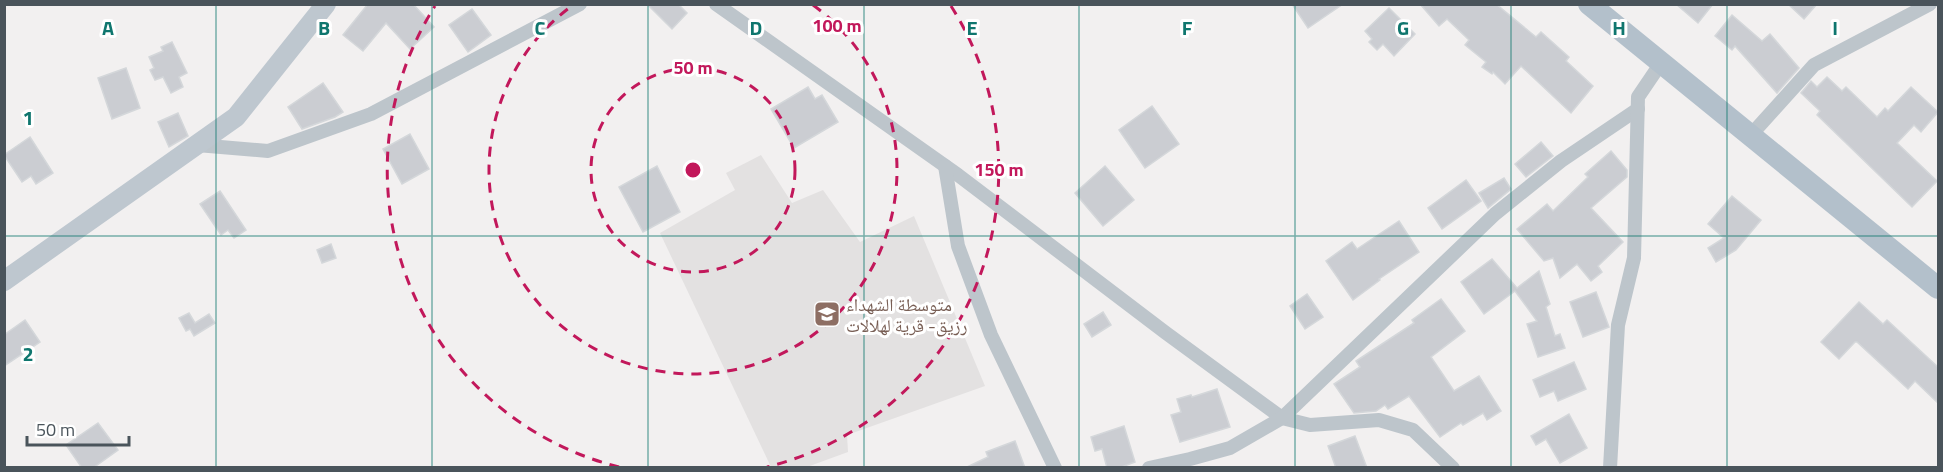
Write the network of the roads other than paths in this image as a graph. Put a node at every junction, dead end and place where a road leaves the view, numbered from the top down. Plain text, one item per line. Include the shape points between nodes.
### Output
1 (326, 4) edge
2 (580, 4) edge
3 (716, 4) edge
4 (1589, 4) edge
5 (1930, 4) edge
6 (1661, 63) junction
7 (1638, 109) junction
8 (1750, 136) junction
9 (197, 145) junction
10 (945, 166) junction
11 (4, 281) edge
12 (1938, 288) edge
13 (1282, 418) junction
14 (1055, 468) edge
15 (1149, 468) edge
16 (1453, 468) edge
17 (1610, 468) edge

1 - 9 street via 236,117
2 - 9 street via 371,114 268,151
3 - 10 street
4 - 6 main road
5 - 8 street via 1814,65
6 - 7 street via 1638,97
6 - 8 main road
7 - 13 street via 1561,161 1495,214
7 - 17 street via 1634,258 1618,326
8 - 12 main road
9 - 11 street
10 - 13 street
10 - 14 street via 958,246 991,335
13 - 15 street via 1230,448
13 - 16 street via 1310,425 1379,420 1413,430

